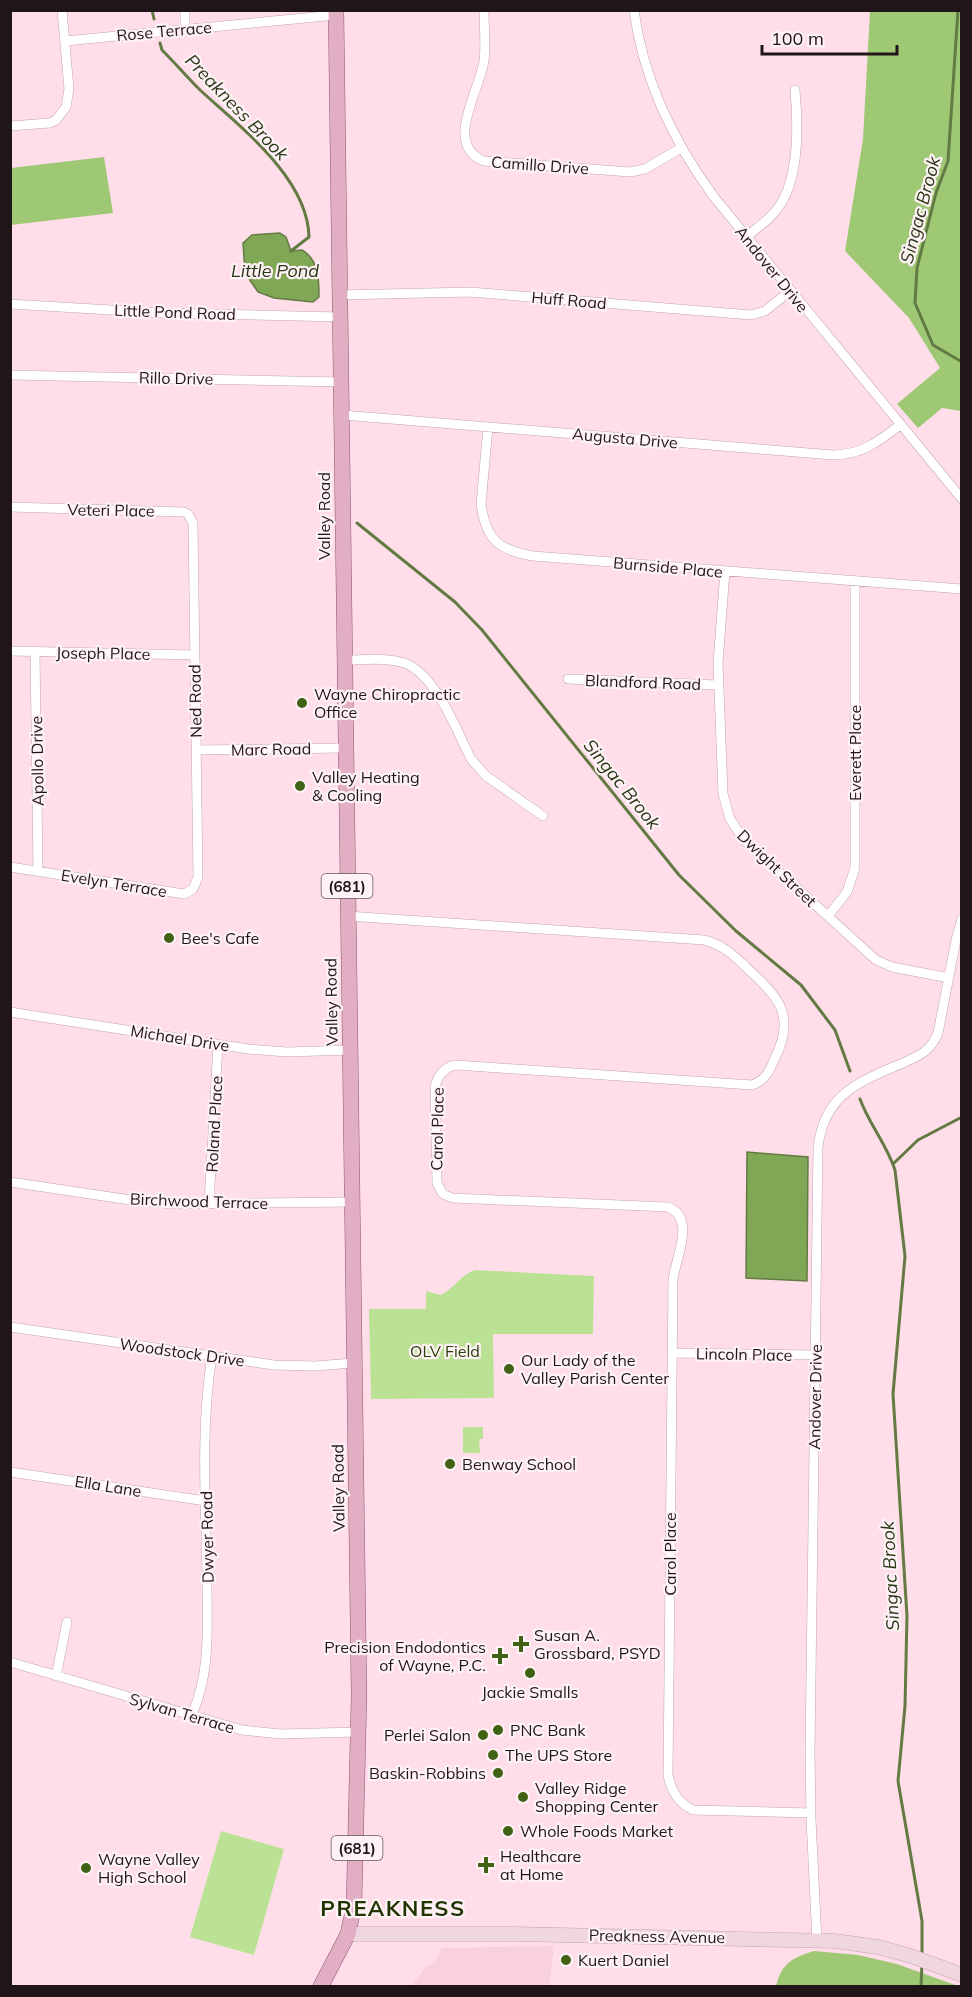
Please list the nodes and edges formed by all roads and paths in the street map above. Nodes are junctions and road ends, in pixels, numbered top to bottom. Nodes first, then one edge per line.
1 (62, 10) edge
2 (185, 10) edge
3 (484, 10) edge
4 (633, 10) edge
5 (336, 13) edge
6 (185, 29) junction
7 (64, 41) junction
8 (795, 90) dead end
9 (10, 126) edge
10 (681, 148) junction
11 (746, 237) junction
12 (790, 291) junction
13 (339, 295) junction
14 (10, 304) edge
15 (340, 317) junction
16 (10, 375) edge
17 (341, 382) junction
18 (342, 415) junction
19 (900, 425) junction
20 (488, 427) junction
21 (962, 499) edge
22 (10, 507) edge
23 (193, 535) joint
24 (725, 571) junction
25 (855, 581) junction
26 (962, 589) edge
27 (10, 651) edge
28 (35, 652) junction
29 (195, 655) junction
30 (344, 660) junction
31 (568, 679) dead end
32 (718, 685) junction
33 (346, 748) junction
34 (196, 750) junction
35 (543, 816) dead end
36 (10, 867) edge
37 (198, 867) joint
38 (38, 871) junction
39 (347, 916) junction
40 (828, 916) junction
41 (962, 918) edge
42 (949, 978) junction
43 (10, 1012) edge
44 (218, 1044) junction
45 (350, 1050) junction
46 (10, 1182) edge
47 (352, 1202) junction
48 (209, 1204) junction
49 (10, 1327) edge
50 (672, 1353) junction
51 (815, 1355) junction
52 (212, 1356) junction
53 (354, 1363) junction
54 (10, 1472) edge
55 (206, 1501) junction
56 (67, 1622) dead end
57 (10, 1662) edge
58 (56, 1676) junction
59 (192, 1715) junction
60 (358, 1732) junction
61 (810, 1813) junction
62 (348, 1934) junction
63 (817, 1941) junction
64 (962, 1975) edge
65 (321, 1986) edge

1 - 7 street
2 - 6 street
3 - 10 street, Camillo Drive
4 - 10 street, Andover Drive
5 - 6 street, Rose Terrace
5 - 13 main road, Valley Road / (681)
6 - 7 street, Rose Terrace
7 - 9 street
8 - 11 street
10 - 11 street, Andover Drive
11 - 12 street, Andover Drive
12 - 13 street, Huff Road
12 - 19 street, Andover Drive
13 - 15 main road, Valley Road / (681)
14 - 15 street, Little Pond Road
15 - 17 main road, Valley Road / (681)
16 - 17 street, Rillo Drive
17 - 18 main road, Valley Road / (681)
18 - 20 street, Augusta Drive
18 - 30 main road, Valley Road / (681)
19 - 20 street, Augusta Drive
19 - 21 street, Andover Drive
20 - 24 street, Burnside Place
22 - 23 street, Veteri Place
23 - 29 street, Ned Road
24 - 25 street, Burnside Place
24 - 32 street, Dwight Street
25 - 26 street, Burnside Place
25 - 40 street, Everett Place
27 - 28 street, Joseph Place
28 - 29 street, Joseph Place
28 - 38 street, Apollo Drive
29 - 34 street, Ned Road
30 - 33 main road, Valley Road / (681)
30 - 35 street
31 - 32 street, Blandford Road
32 - 40 street, Dwight Street
33 - 34 street, Marc Road
33 - 39 main road, Valley Road / (681)
34 - 37 street, Ned Road
36 - 38 street, Evelyn Terrace
37 - 38 street, Evelyn Terrace
39 - 45 main road, Valley Road / (681)
39 - 50 street, Carol Place
40 - 42 street, Dwight Street
41 - 42 street, Andover Drive
42 - 51 street, Andover Drive
43 - 44 street, Michael Drive
44 - 45 street, Michael Drive
44 - 48 street, Roland Place
45 - 47 main road, Valley Road / (681)
46 - 48 street, Birchwood Terrace
47 - 48 street, Birchwood Terrace
47 - 53 main road, Valley Road / (681)
49 - 52 street, Woodstock Drive
50 - 51 street, Lincoln Place
50 - 61 street, Carol Place
51 - 61 street, Andover Drive
52 - 53 street, Woodstock Drive
52 - 55 street, Dwyer Road
53 - 60 main road, Valley Road / (681)
54 - 55 street, Ella Lane
55 - 59 street, Dwyer Road
56 - 58 street
57 - 58 street, Sylvan Terrace
58 - 59 street, Sylvan Terrace
59 - 60 street, Sylvan Terrace
60 - 62 main road, Valley Road / (681)
61 - 63 street, Andover Drive
62 - 63 main road, Preakness Avenue
62 - 65 main road, Valley Road / (681)
63 - 64 main road, Preakness Avenue

